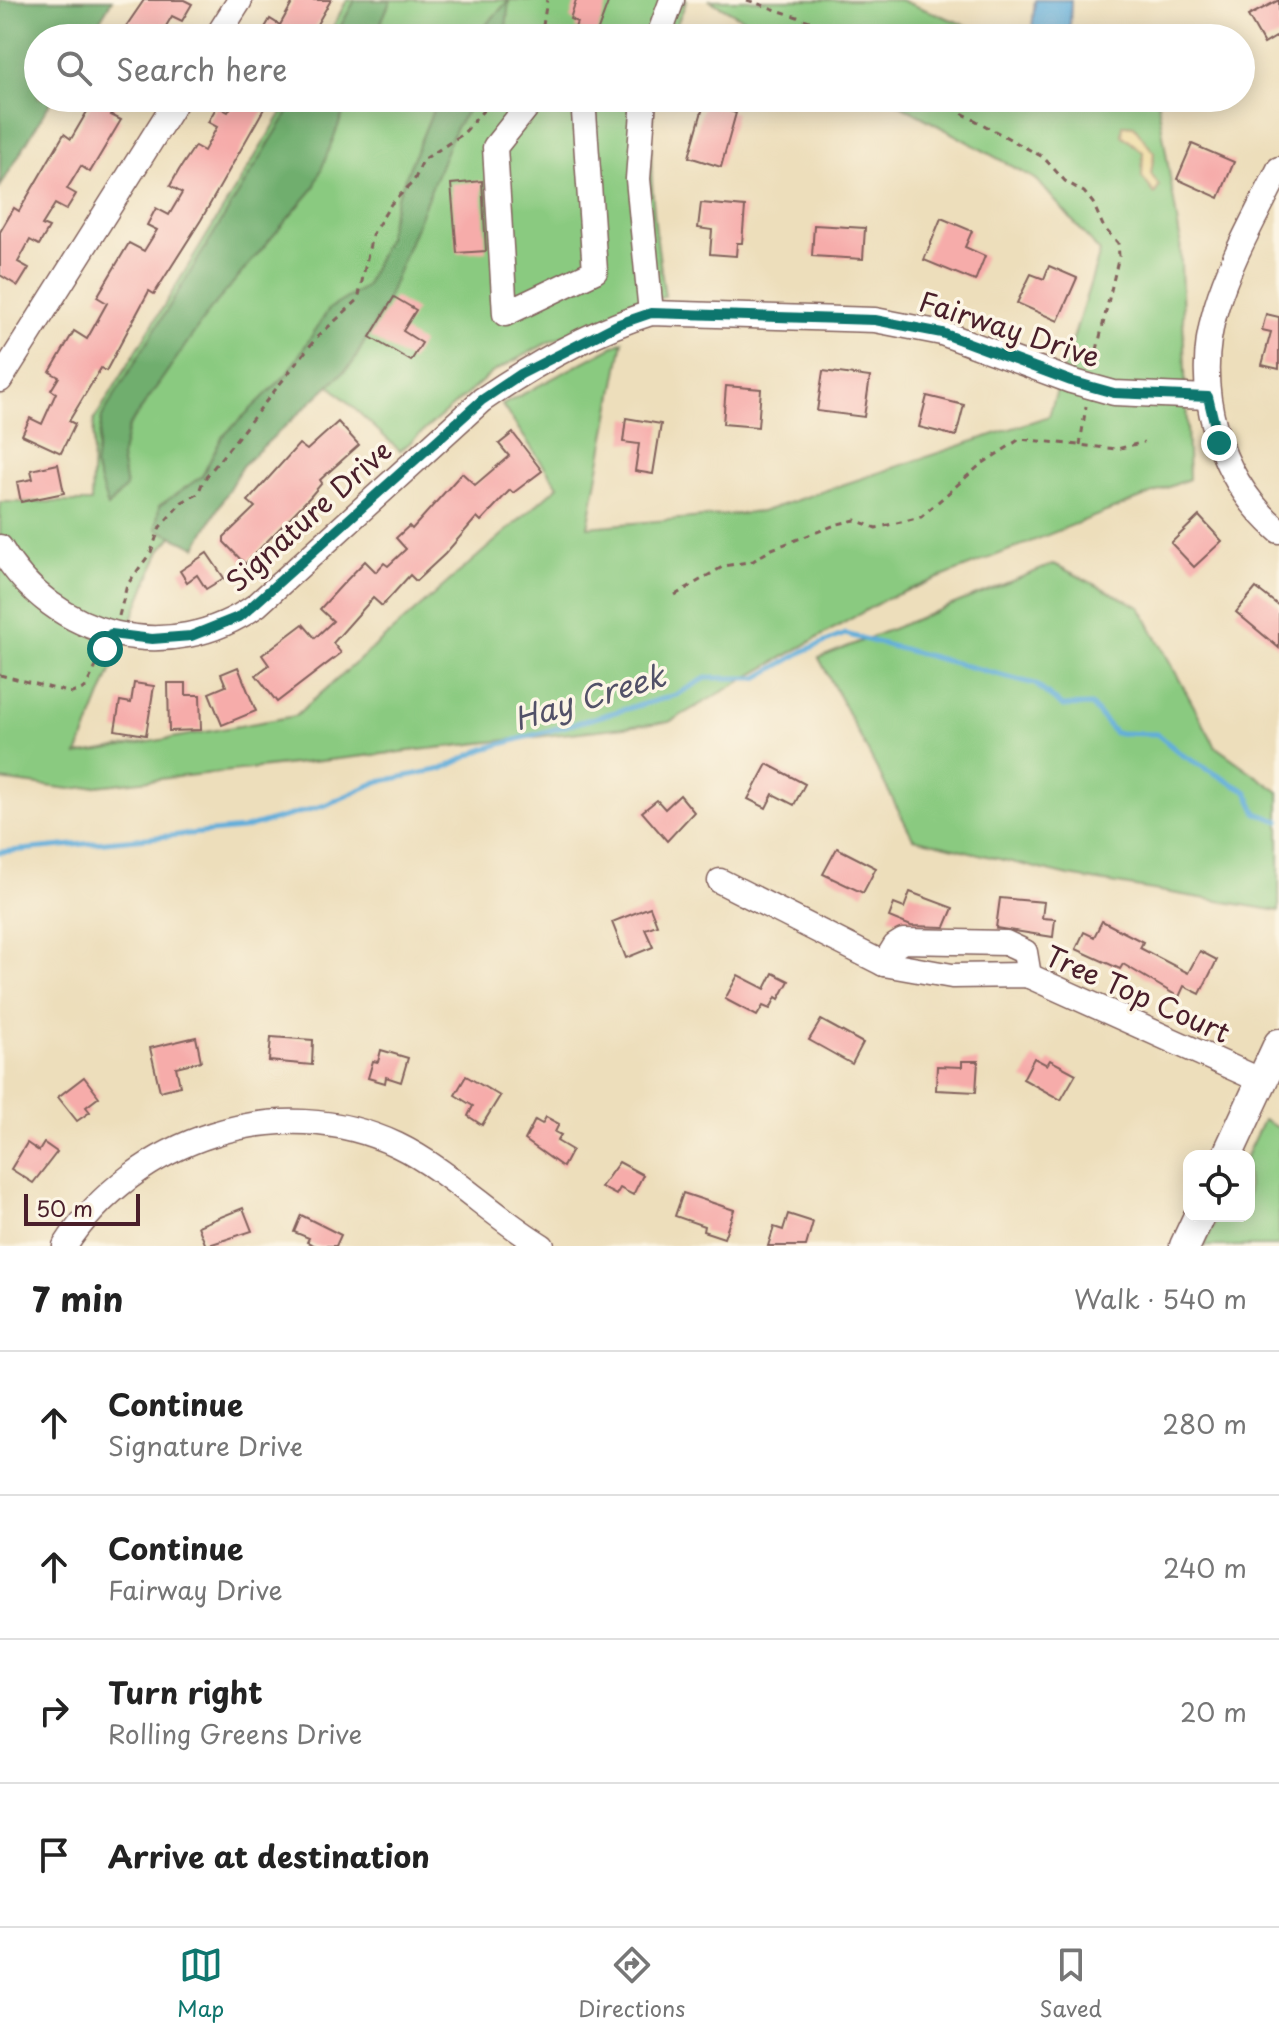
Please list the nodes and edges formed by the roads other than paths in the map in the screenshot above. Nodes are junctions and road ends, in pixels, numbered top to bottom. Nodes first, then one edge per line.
1 (240, 0) edge
2 (672, 0) edge
3 (225, 24) edge
4 (663, 24) edge
5 (169, 112) edge
6 (523, 112) edge
7 (584, 112) edge
8 (643, 112) edge
9 (1279, 169) edge
10 (651, 313) junction
11 (0, 380) edge
12 (1208, 397) junction
13 (1279, 531) edge
14 (0, 547) edge
15 (720, 881) dead end
16 (884, 964) junction
17 (1029, 976) junction
18 (1279, 1044) edge
19 (1262, 1081) junction
20 (1230, 1150) edge
21 (1196, 1222) edge
22 (65, 1246) edge
23 (542, 1246) edge
24 (1185, 1246) edge

1 - 3 street
2 - 4 street
5 - 11 street
6 - 7 street
8 - 10 street
9 - 12 street
10 - 12 street, Fairway Drive
10 - 14 street, Signature Drive
12 - 13 street
15 - 16 street, Tree Top Court
16 - 17 street, Tree Top Court
16 - 17 street
17 - 19 street, Tree Top Court
18 - 19 main road
19 - 20 main road
21 - 24 main road
22 - 23 street

